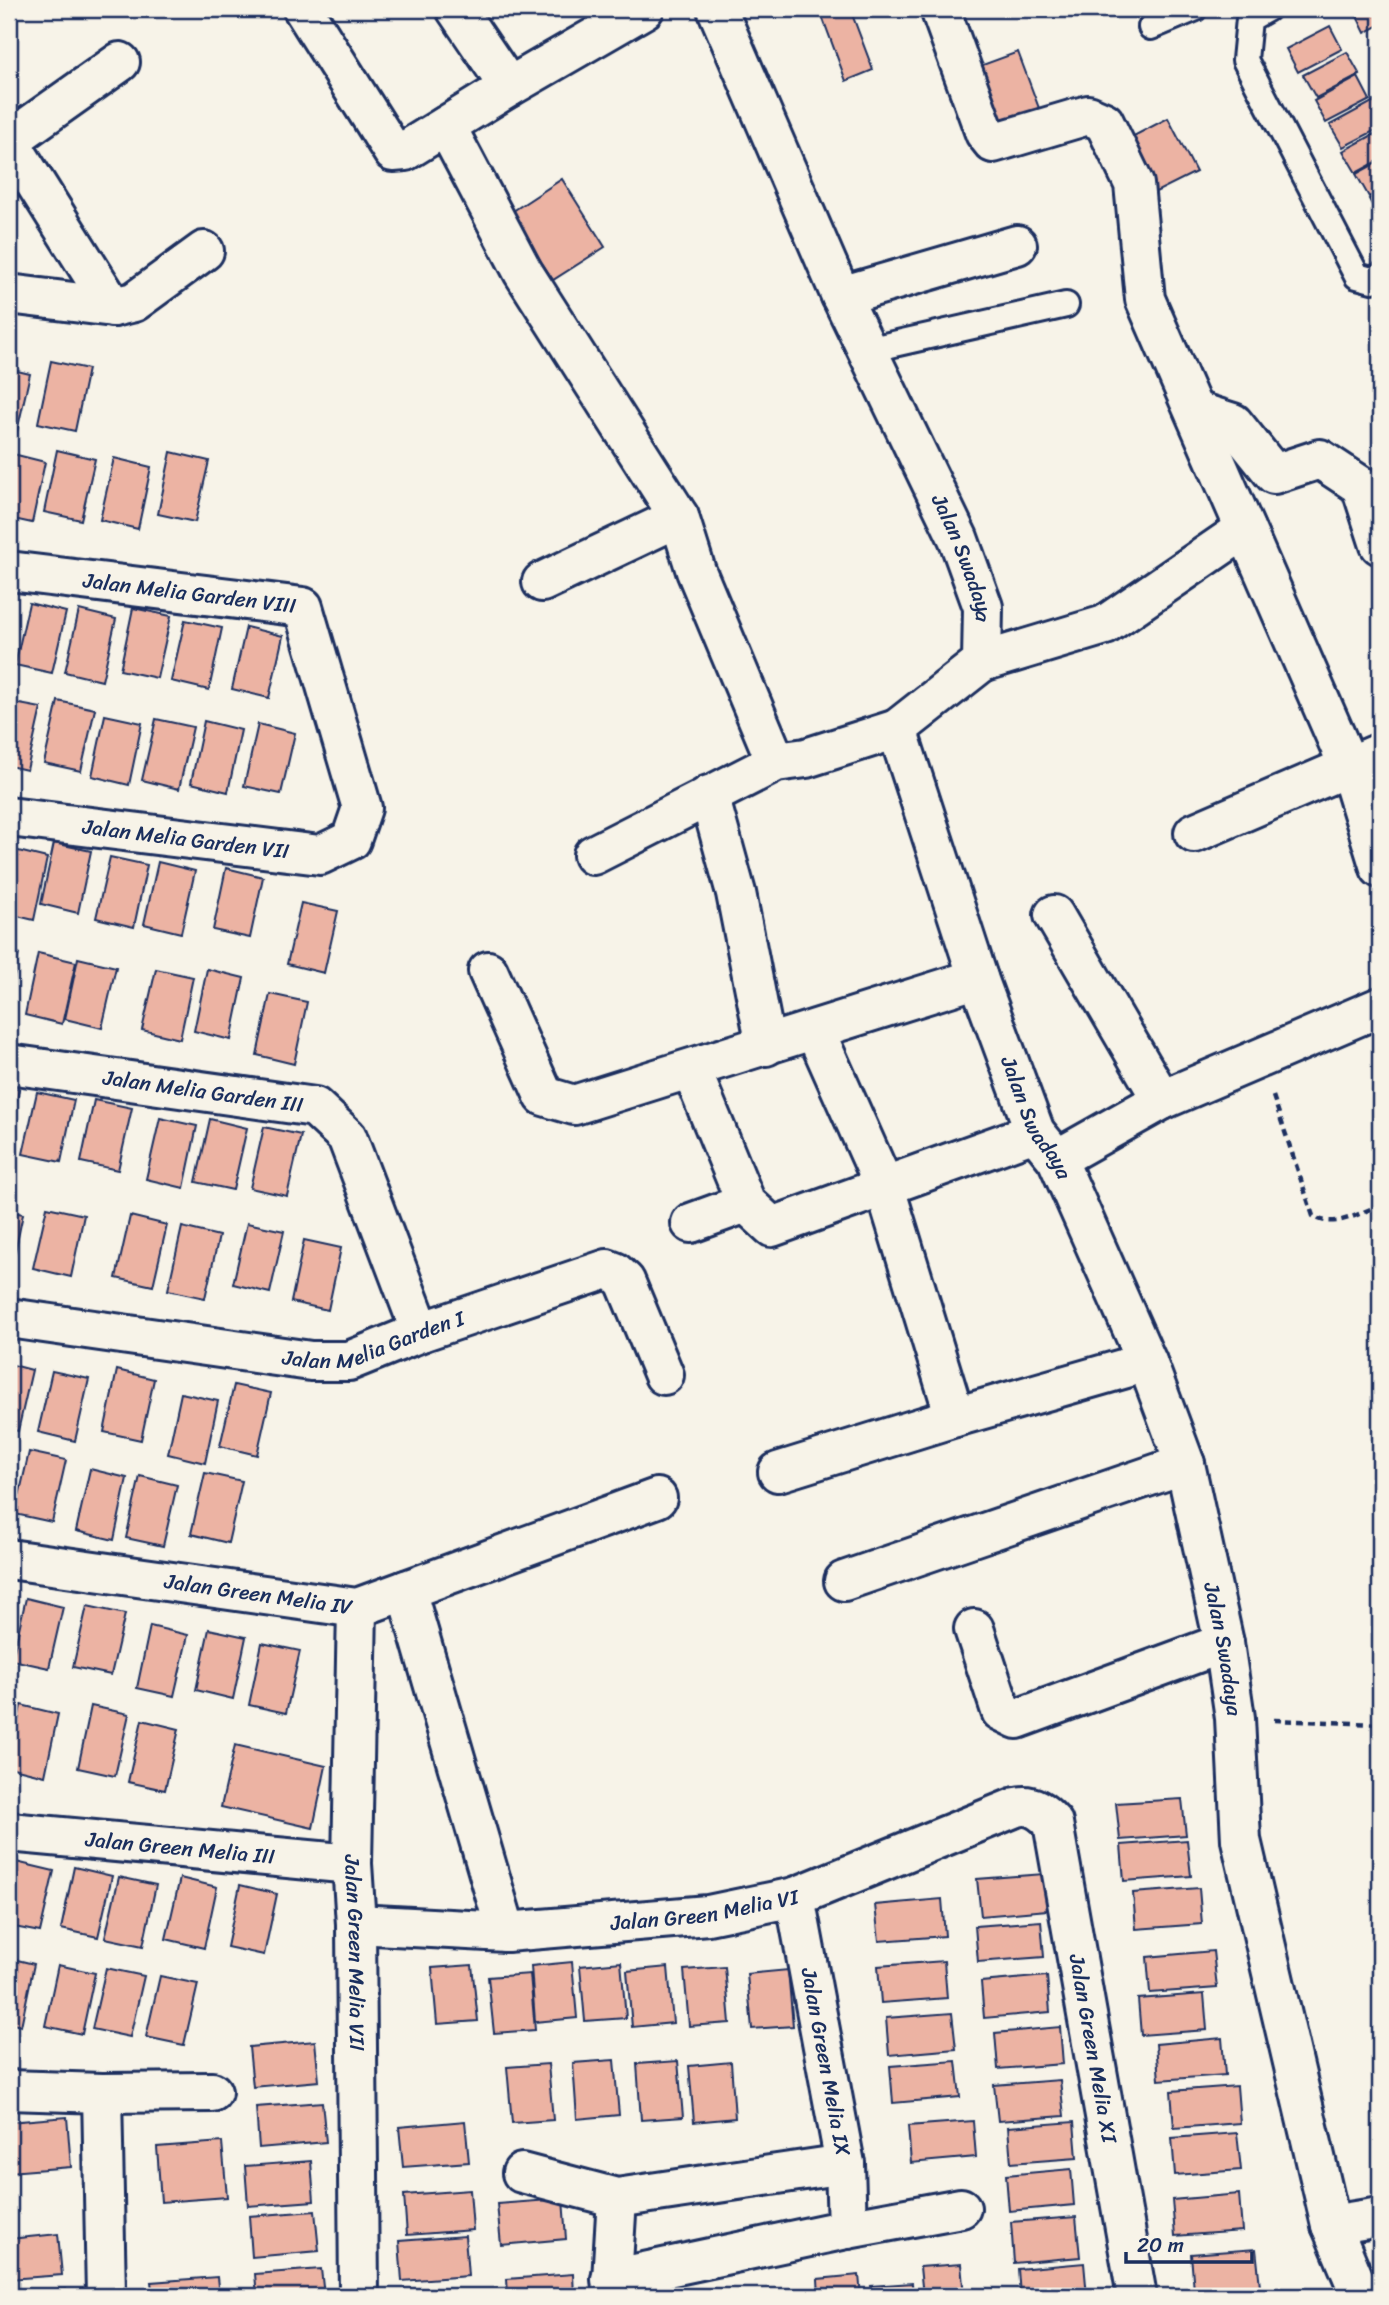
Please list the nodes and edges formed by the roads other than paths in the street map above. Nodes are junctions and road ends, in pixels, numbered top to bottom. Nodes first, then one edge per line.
1 (303, 9) edge
2 (456, 9) edge
3 (643, 9) edge
4 (717, 9) edge
5 (940, 9) edge
6 (1194, 9) edge
7 (1267, 9) edge
8 (1151, 27) dead end
9 (120, 62) dead end
10 (509, 87) junction
11 (446, 126) junction
12 (9, 141) edge
13 (1017, 245) dead end
14 (204, 251) dead end
15 (1380, 276) edge
16 (9, 294) edge
17 (841, 296) junction
18 (1066, 305) dead end
19 (113, 307) junction
20 (867, 350) junction
21 (1195, 411) junction
22 (679, 517) junction
23 (1245, 529) junction
24 (1380, 545) edge
25 (9, 571) edge
26 (541, 582) dead end
27 (982, 662) junction
28 (897, 729) junction
29 (1365, 760) edge
30 (776, 762) junction
31 (709, 794) junction
32 (9, 817) edge
33 (354, 832) joint
34 (1194, 833) dead end
35 (593, 855) dead end
36 (1380, 868) edge
37 (1054, 915) dead end
38 (488, 971) dead end
39 (978, 978) junction
40 (1380, 1007) edge
41 (816, 1031) junction
42 (766, 1046) junction
43 (9, 1064) edge
44 (691, 1069) junction
45 (1162, 1100) junction
46 (1046, 1145) junction
47 (885, 1188) junction
48 (746, 1203) junction
49 (691, 1223) dead end
50 (9, 1318) edge
51 (421, 1332) junction
52 (1147, 1362) junction
53 (664, 1375) dead end
54 (955, 1417) junction
55 (1185, 1464) junction
56 (778, 1472) dead end
57 (657, 1498) dead end
58 (9, 1559) edge
59 (844, 1581) dead end
60 (405, 1590) junction
61 (358, 1608) junction
62 (974, 1629) dead end
63 (1224, 1643) junction
64 (1036, 1809) joint
65 (9, 1832) edge
66 (352, 1864) junction
67 (796, 1897) junction
68 (356, 1924) junction
69 (506, 1932) junction
70 (9, 2090) edge
71 (212, 2092) dead end
72 (102, 2093) junction
73 (845, 2164) junction
74 (523, 2173) dead end
75 (617, 2199) junction
76 (961, 2208) dead end
77 (1380, 2217) edge
78 (1331, 2225) junction
79 (847, 2229) junction
80 (611, 2288) edge
81 (106, 2296) edge
82 (359, 2296) edge
83 (1137, 2296) edge
84 (1361, 2296) edge

1 - 11 street
2 - 10 street
3 - 10 street
4 - 17 street, Jalan Swadaya
5 - 21 street
6 - 8 lane
7 - 15 lane
9 - 12 street
10 - 11 street
11 - 22 street
12 - 19 street
13 - 17 street
14 - 19 street
16 - 19 street
17 - 20 street, Jalan Swadaya
18 - 20 lane
20 - 27 street, Jalan Swadaya
21 - 23 street
21 - 24 street
22 - 26 street
22 - 30 street
23 - 27 street
23 - 29 street
25 - 33 street, Jalan Melia Garden VIII
27 - 28 street
28 - 30 street
28 - 39 street, Jalan Swadaya
29 - 34 street
29 - 36 street
30 - 31 street
31 - 35 street
31 - 42 street
32 - 33 street, Jalan Melia Garden VII
37 - 45 street
38 - 44 street
39 - 41 street
39 - 46 street, Jalan Swadaya
40 - 45 street
41 - 42 street
41 - 47 street
42 - 44 street
43 - 51 street, Jalan Melia Garden III
44 - 48 street
45 - 46 street
46 - 47 street
46 - 52 street, Jalan Swadaya
47 - 48 street
47 - 54 street
48 - 49 street
50 - 51 street, Jalan Melia Garden I
51 - 53 street, Jalan Melia Garden I
52 - 54 street
52 - 55 street, Jalan Swadaya
54 - 56 street
55 - 59 street
55 - 63 street, Jalan Swadaya
57 - 60 street, Jalan Green Melia IV
58 - 61 street, Jalan Green Melia IV
60 - 61 street, Jalan Green Melia IV
60 - 69 street
61 - 66 street, Jalan Green Melia VII
62 - 63 street
63 - 78 street, Jalan Swadaya
64 - 67 street, Jalan Green Melia VI
64 - 83 street, Jalan Green Melia XI
65 - 66 street, Jalan Green Melia III
66 - 68 street, Jalan Green Melia VII
67 - 69 street, Jalan Green Melia VI
67 - 73 street, Jalan Green Melia IX
68 - 69 street, Jalan Green Melia VI
68 - 82 street, Jalan Green Melia VII
70 - 72 street
71 - 72 street
72 - 81 street
73 - 75 street
73 - 79 street, Jalan Green Melia IX
74 - 75 street
75 - 80 street
76 - 79 street
77 - 78 street
78 - 84 street, Jalan Swadaya
79 - 80 street

